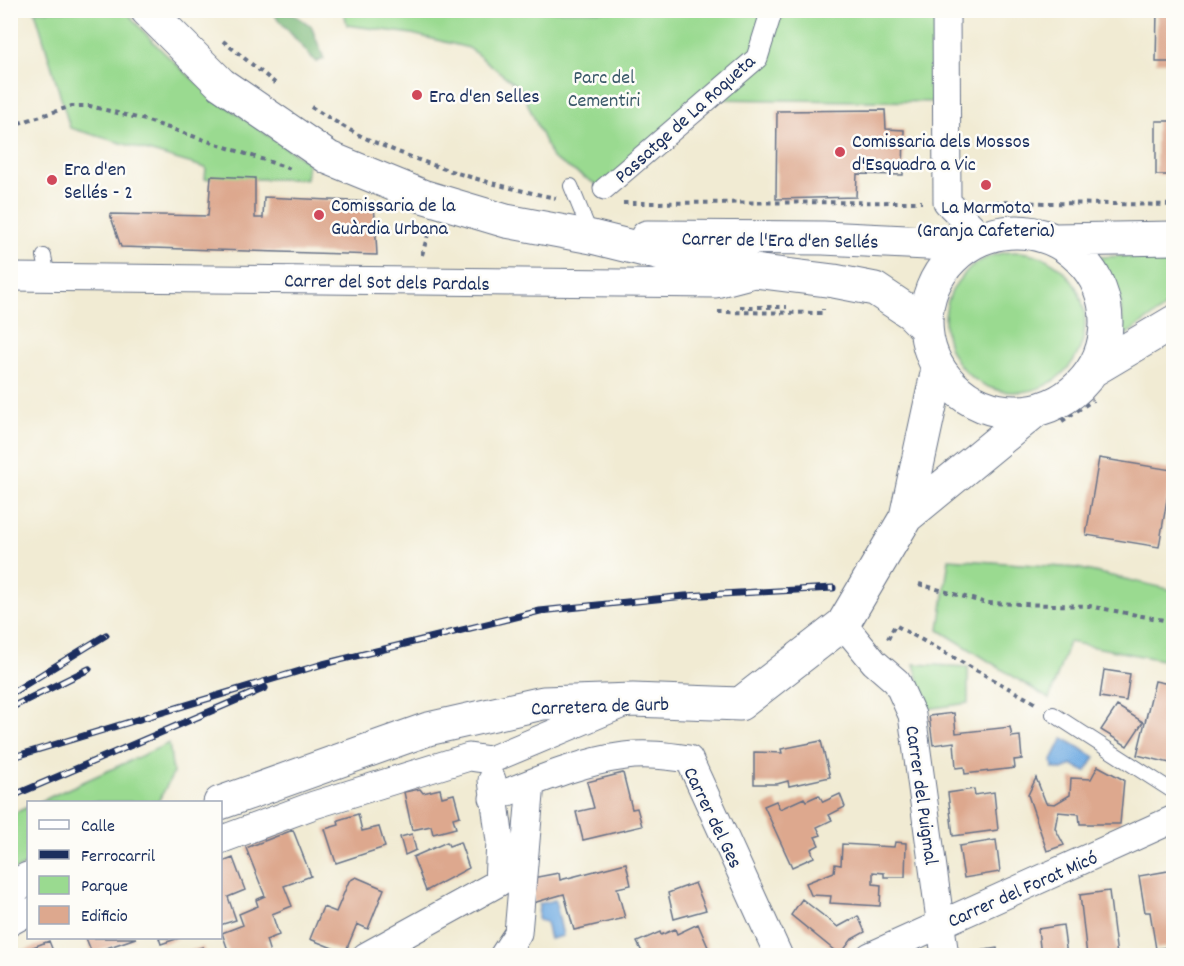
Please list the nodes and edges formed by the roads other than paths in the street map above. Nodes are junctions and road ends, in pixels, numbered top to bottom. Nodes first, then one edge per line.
1 (147, 10) edge
2 (772, 10) edge
3 (946, 10) edge
4 (571, 186) dead end
5 (603, 189) dead end
6 (592, 237) junction
7 (1173, 238) edge
8 (1054, 240) junction
9 (976, 241) junction
10 (762, 272) junction
11 (10, 277) edge
12 (1173, 322) edge
13 (926, 328) junction
14 (939, 369) junction
15 (1094, 384) junction
16 (1046, 418) junction
17 (906, 517) junction
18 (843, 624) junction
19 (633, 700) junction
20 (1053, 714) road end
21 (490, 760) junction
22 (531, 783) junction
23 (1173, 792) edge
24 (493, 798) junction
25 (222, 802) edge
26 (1173, 819) edge
27 (222, 839) edge
28 (27, 880) edge
29 (10, 889) edge
30 (27, 913) edge
31 (10, 922) edge
32 (941, 925) junction
33 (366, 956) edge
34 (503, 956) edge
35 (779, 956) edge
36 (870, 956) edge
37 (945, 956) edge

1 - 6 street, Carrer de l'Era d'en Sellés
2 - 5 street, Passatge de La Roqueta
3 - 9 street
4 - 6 lane
6 - 9 street, Carrer de l'Era d'en Sellés
6 - 10 street, Carrer de l'Era d'en Sellés
7 - 8 street
8 - 9 street
8 - 15 street
9 - 13 street
10 - 11 street, Carrer del Sot dels Pardals
10 - 13 street, Carrer de l'Era d'en Sellés
12 - 15 street
13 - 14 street
14 - 16 street
14 - 17 street, Carretera de Gurb
15 - 16 street
16 - 17 street, Carretera de Gurb
17 - 18 street, Carretera de Gurb
18 - 19 street, Carretera de Gurb
18 - 32 street, Carrer del Puigmal
19 - 21 street
19 - 25 street, Carretera de Gurb
20 - 23 lane
21 - 24 street
21 - 27 street
22 - 24 street, Carrer del Ges
22 - 34 street
22 - 35 street, Carrer del Ges
24 - 33 street
26 - 32 street, Carrer del Forat Micó
28 - 29 street
30 - 31 street
32 - 36 street, Carrer del Forat Micó
32 - 37 street, Carrer del Puigmal

